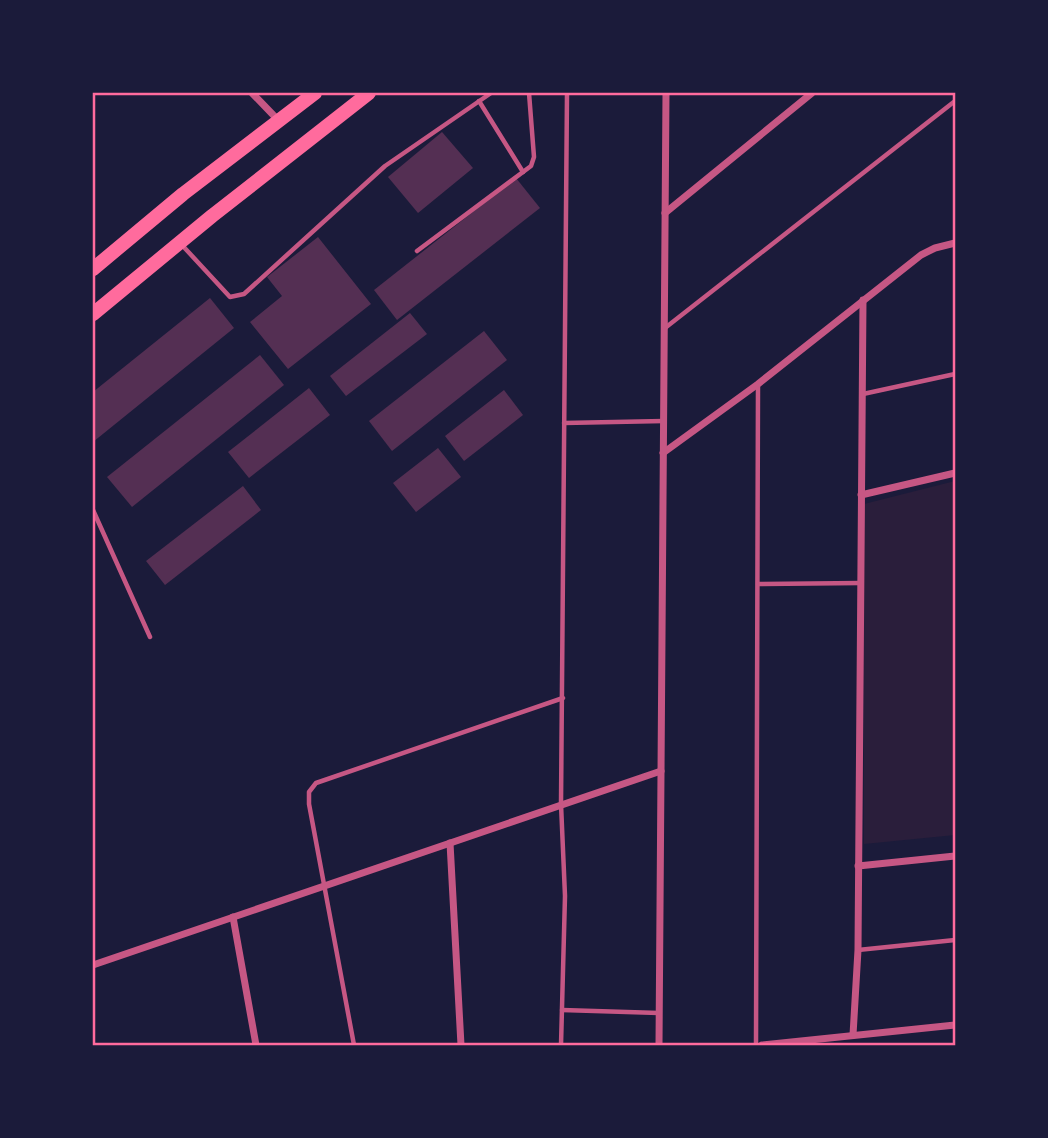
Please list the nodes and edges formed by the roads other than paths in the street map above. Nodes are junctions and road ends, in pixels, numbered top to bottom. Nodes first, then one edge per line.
1 (252, 93) edge
2 (315, 93) edge
3 (369, 93) edge
4 (491, 93) edge
5 (528, 93) edge
6 (567, 93) edge
7 (666, 93) edge
8 (812, 93) edge
9 (479, 101) junction
10 (955, 101) edge
11 (279, 121) junction
12 (523, 172) junction
13 (665, 213) junction
14 (179, 243) junction
15 (955, 243) edge
16 (417, 251) dead end
17 (93, 269) edge
18 (863, 300) junction
19 (93, 314) edge
20 (664, 328) junction
21 (955, 374) edge
22 (758, 384) junction
23 (862, 394) junction
24 (664, 421) junction
25 (564, 423) junction
26 (663, 453) junction
27 (955, 473) edge
28 (861, 495) junction
29 (93, 510) edge
30 (860, 583) junction
31 (758, 584) junction
32 (150, 637) dead end
33 (563, 698) junction
34 (661, 771) junction
35 (561, 804) junction
36 (450, 843) junction
37 (955, 856) edge
38 (858, 866) junction
39 (325, 885) junction
40 (233, 917) junction
41 (955, 940) edge
42 (858, 950) junction
43 (93, 965) edge
44 (562, 1010) junction
45 (659, 1013) junction
46 (955, 1025) edge
47 (853, 1035) junction
48 (256, 1045) edge
49 (354, 1045) edge
50 (461, 1045) edge
51 (561, 1045) edge
52 (659, 1045) edge
53 (756, 1045) edge
54 (762, 1045) edge

1 - 11 street
2 - 11 main road
3 - 14 main road
4 - 9 lane
5 - 12 lane
6 - 25 lane
7 - 13 street
8 - 13 street
9 - 12 lane
9 - 14 lane
10 - 20 lane
11 - 17 main road
12 - 16 lane
13 - 20 street
14 - 19 main road
15 - 18 street
18 - 22 street
18 - 23 street
20 - 24 street
21 - 23 lane
22 - 26 street
22 - 31 lane
23 - 28 street
24 - 25 lane
24 - 26 street
25 - 33 lane
26 - 34 street
27 - 28 street
28 - 30 street
29 - 32 lane
30 - 31 lane
30 - 38 street
31 - 53 lane
33 - 35 lane
33 - 39 lane
34 - 35 street
34 - 45 street
35 - 36 street
35 - 44 lane
36 - 39 street
36 - 50 street
37 - 38 street
38 - 42 street
39 - 40 street
39 - 49 lane
40 - 43 street
40 - 48 street
41 - 42 lane
42 - 47 street
44 - 45 lane
44 - 51 lane
45 - 52 street
46 - 47 street
47 - 54 street

